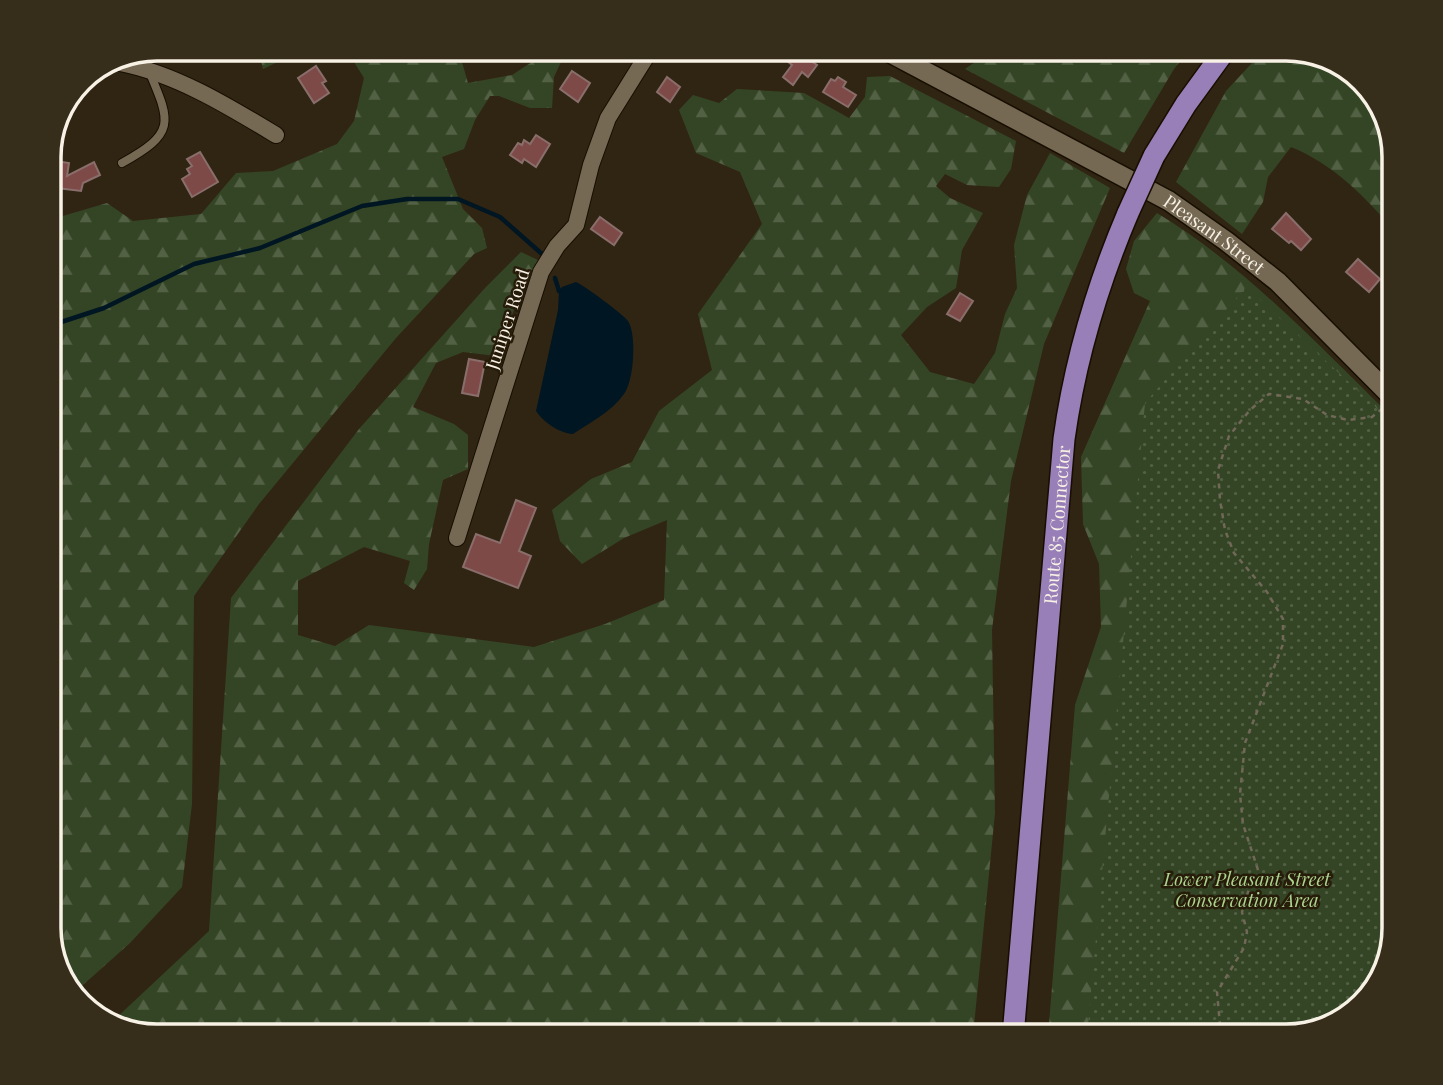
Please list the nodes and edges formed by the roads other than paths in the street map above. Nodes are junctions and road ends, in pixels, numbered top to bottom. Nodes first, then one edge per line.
1 (644, 61) edge
2 (906, 61) edge
3 (1217, 61) edge
4 (129, 66) edge
5 (149, 71) junction
6 (276, 135) dead end
7 (122, 163) dead end
8 (1382, 388) edge
9 (457, 538) dead end
10 (1014, 1024) edge

1 - 9 street, Juniper Road
2 - 8 street, Pleasant Street
3 - 10 main road, Route 85 Connector, bridge
4 - 5 street
5 - 6 street
5 - 7 lane

